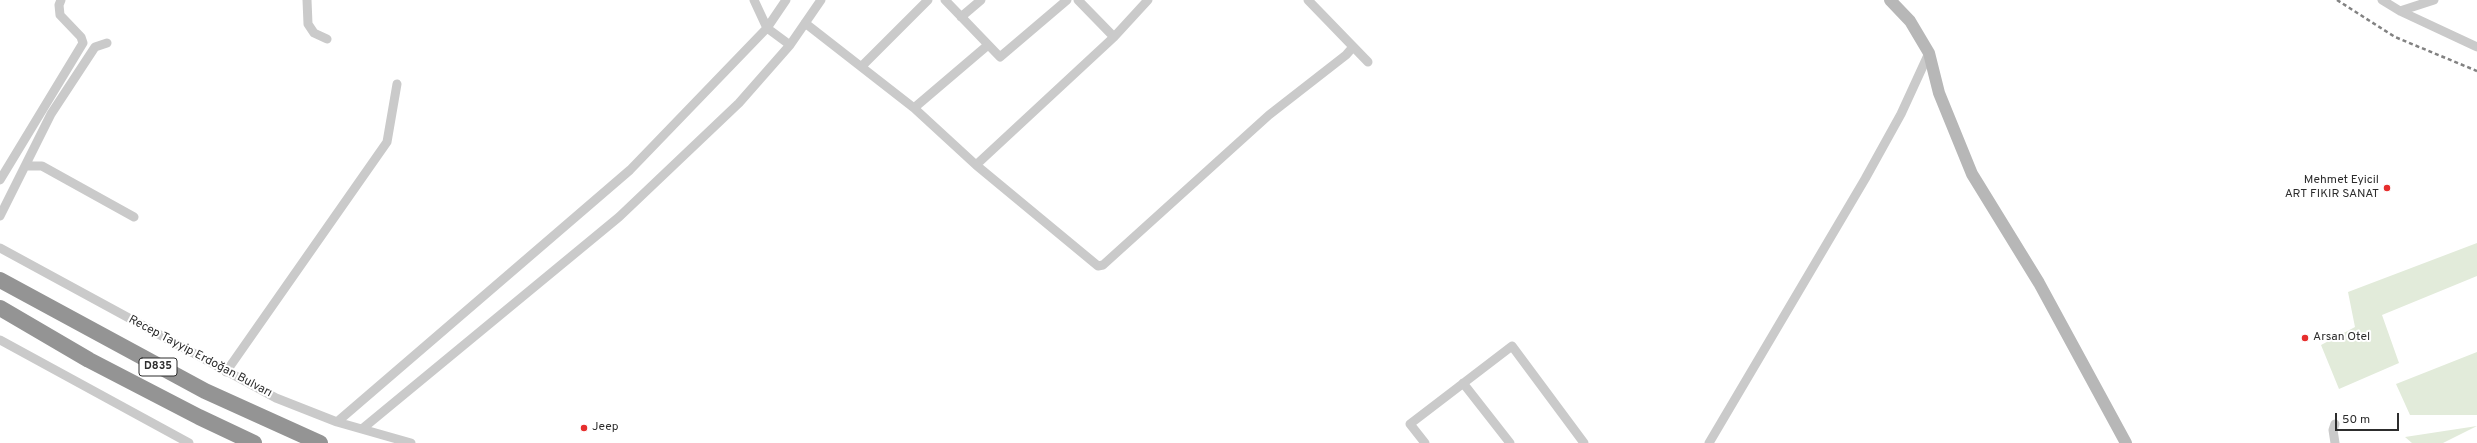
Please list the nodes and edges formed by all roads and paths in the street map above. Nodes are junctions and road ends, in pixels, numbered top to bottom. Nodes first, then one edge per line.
1 (61, 0) edge
2 (307, 0) edge
3 (754, 0) edge
4 (786, 0) edge
5 (821, 0) edge
6 (928, 0) edge
7 (945, 0) edge
8 (981, 0) edge
9 (1067, 0) edge
10 (1078, 0) edge
11 (1148, 0) edge
12 (1308, 0) edge
13 (1890, 0) edge
14 (2382, 0) edge
15 (2434, 0) edge
16 (2400, 11) junction
17 (961, 17) junction
18 (805, 23) junction
19 (767, 28) junction
20 (1114, 37) junction
21 (326, 38) dead end
22 (107, 43) dead end
23 (988, 44) junction
24 (790, 45) junction
25 (1353, 47) junction
26 (2477, 47) edge
27 (1929, 53) junction
28 (1368, 62) dead end
29 (862, 66) junction
30 (397, 84) dead end
31 (914, 108) junction
32 (976, 165) junction
33 (25, 166) junction
34 (0, 180) edge
35 (0, 216) edge
36 (134, 217) dead end
37 (0, 248) edge
38 (0, 280) edge
39 (0, 308) edge
40 (0, 340) edge
41 (226, 372) junction
42 (1463, 383) junction
43 (337, 422) junction
44 (2335, 424) dead end
45 (362, 429) junction
46 (189, 443) edge
47 (254, 443) edge
48 (320, 443) edge
49 (410, 443) edge
50 (1425, 443) edge
51 (1510, 443) edge
52 (1584, 443) edge
53 (1710, 443) edge
54 (2126, 443) edge
55 (2335, 443) edge

1 - 34 street
2 - 21 street
3 - 19 street
4 - 19 street
5 - 18 street
6 - 29 street
7 - 17 street
8 - 17 street
9 - 23 street
10 - 20 street
11 - 20 street
12 - 25 street
13 - 27 main road
14 - 16 street
15 - 16 street
16 - 26 street
17 - 23 street
18 - 24 street
18 - 29 street
19 - 24 street
19 - 43 street
20 - 32 street
22 - 33 street
23 - 31 street
24 - 45 street
25 - 28 street
25 - 32 street
27 - 53 street
27 - 54 main road
29 - 31 street
30 - 41 street
31 - 32 street
33 - 35 street
33 - 36 street
37 - 41 street, Recep Tayyip Erdoğan Bulvarı
38 - 48 highway, Recep Tayyip Erdoğan Bulvarı / D835
39 - 47 highway, D835
40 - 46 street
41 - 43 street, Recep Tayyip Erdoğan Bulvarı
42 - 50 street
42 - 51 street
42 - 52 street
43 - 45 street, Recep Tayyip Erdoğan Bulvarı
44 - 55 street
45 - 49 street, Recep Tayyip Erdoğan Bulvarı

